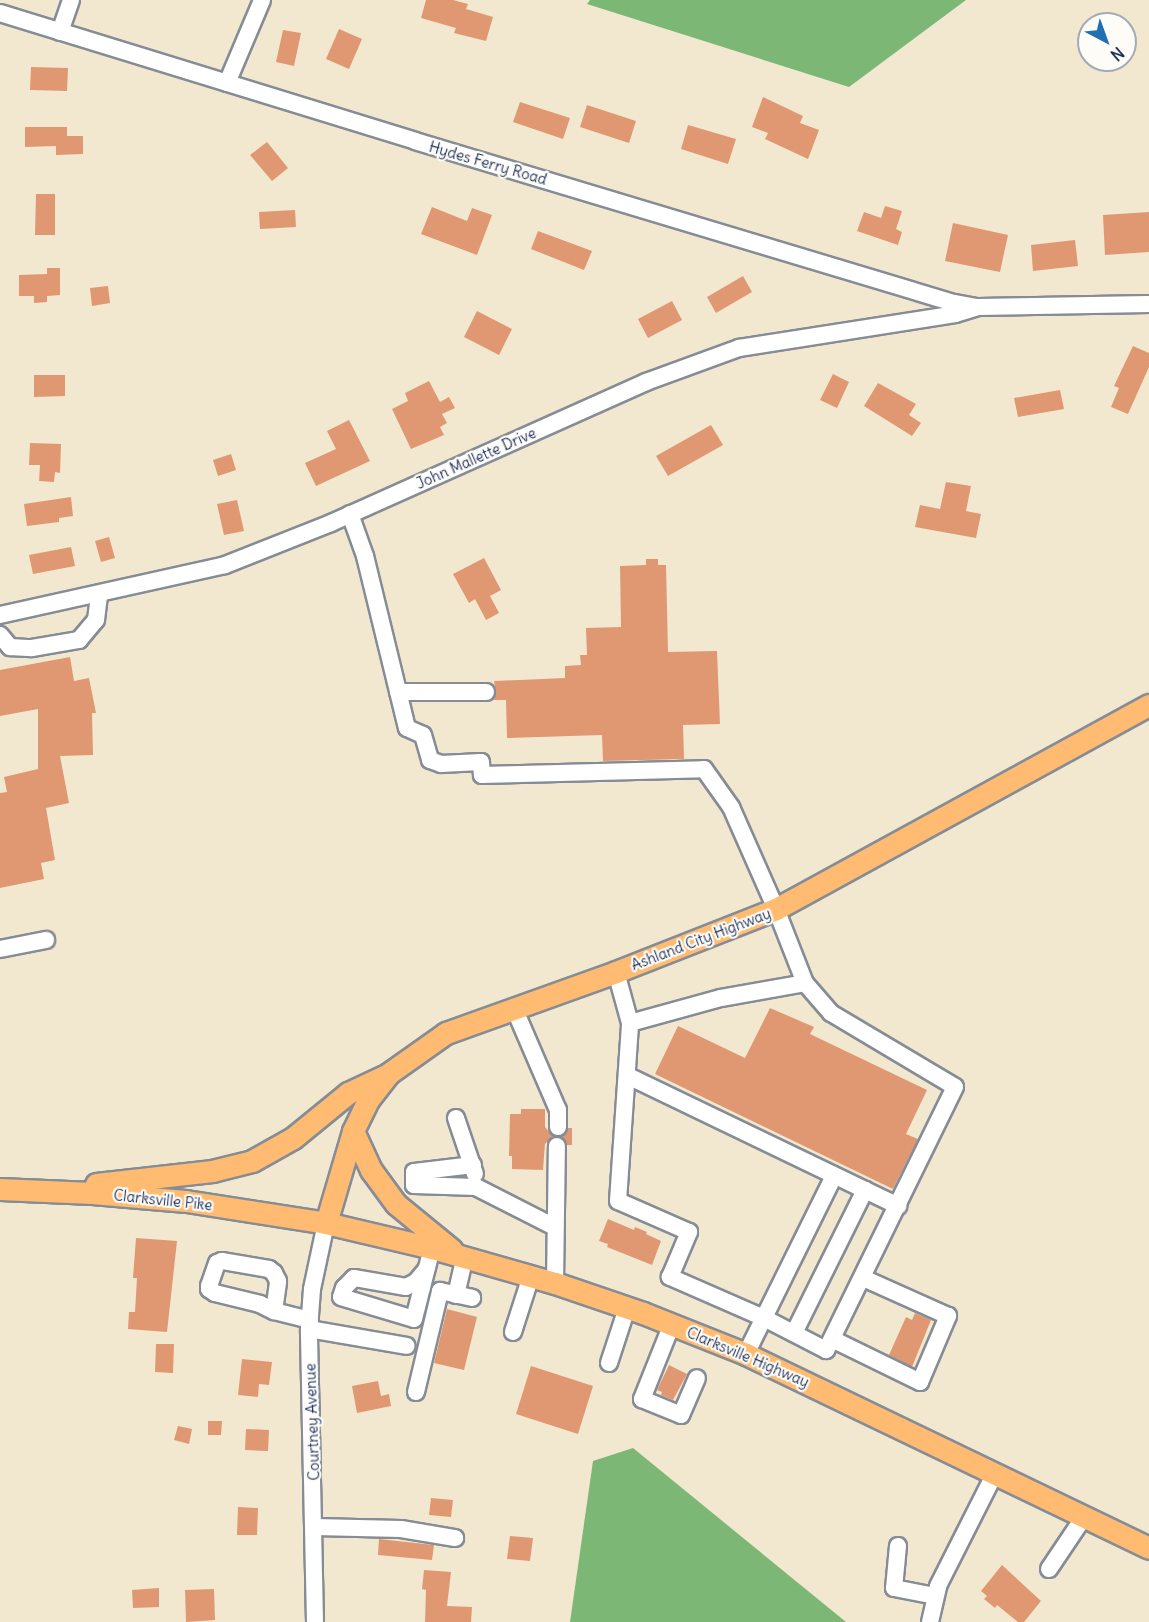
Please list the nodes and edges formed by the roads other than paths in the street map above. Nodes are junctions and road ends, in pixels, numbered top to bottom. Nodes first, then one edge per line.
1 (70, 0) edge
2 (262, 0) edge
3 (0, 13) edge
4 (60, 32) junction
5 (226, 84) junction
6 (1149, 304) edge
7 (954, 309) junction
8 (350, 514) junction
9 (99, 594) junction
10 (0, 615) edge
11 (0, 635) edge
12 (398, 692) junction
13 (486, 692) dead end
14 (1149, 705) edge
15 (776, 909) junction
16 (46, 940) dead end
17 (0, 949) edge
18 (616, 972) junction
19 (805, 983) junction
20 (514, 1008) junction
21 (630, 1023) junction
22 (388, 1074) junction
23 (628, 1076) junction
24 (456, 1118) dead end
25 (558, 1127) dead end
26 (353, 1131) junction
27 (557, 1146) dead end
28 (473, 1165) junction
29 (834, 1176) junction
30 (476, 1186) junction
31 (0, 1189) edge
32 (865, 1190) junction
33 (48, 1191) junction
34 (898, 1206) junction
35 (326, 1223) junction
36 (555, 1227) junction
37 (432, 1248) junction
38 (461, 1256) junction
39 (426, 1271) junction
40 (531, 1276) junction
41 (863, 1278) junction
42 (555, 1283) junction
43 (627, 1308) junction
44 (274, 1311) dead end
45 (764, 1318) junction
46 (310, 1324) junction
47 (672, 1324) junction
48 (513, 1332) dead end
49 (794, 1333) junction
50 (829, 1344) junction
51 (407, 1346) dead end
52 (746, 1354) junction
53 (609, 1363) dead end
54 (697, 1378) dead end
55 (416, 1392) dead end
56 (995, 1473) junction
57 (1084, 1517) junction
58 (315, 1527) junction
59 (455, 1538) dead end
60 (898, 1546) dead end
61 (1149, 1548) edge
62 (1049, 1569) dead end
63 (935, 1596) junction
64 (315, 1622) edge
65 (930, 1622) edge

1 - 4 street
2 - 5 street
3 - 4 street, Hydes Ferry Road
4 - 5 street, Hydes Ferry Road
5 - 7 street, Hydes Ferry Road
6 - 7 street, John Mallette Drive
7 - 8 street, John Mallette Drive
8 - 9 street, John Mallette Drive
8 - 12 street
9 - 10 street, John Mallette Drive
9 - 11 street
12 - 13 street
12 - 15 street
14 - 15 main road, Ashland City Highway
15 - 18 main road, Ashland City Highway
15 - 19 street
16 - 17 street
18 - 20 main road, Ashland City Highway
18 - 21 street
19 - 21 street
19 - 34 street
20 - 22 main road, Ashland City Highway
20 - 25 street
21 - 23 street
22 - 26 main road, Ashland City Highway
22 - 33 main road
23 - 29 street
23 - 45 street
24 - 28 street
26 - 35 main road, Ashland City Highway
26 - 38 main road
27 - 36 street
28 - 30 street
28 - 30 street
29 - 32 street
29 - 45 street
30 - 36 street
31 - 33 main road, Clarksville Pike
32 - 34 street
32 - 49 street
33 - 35 main road, Clarksville Pike
34 - 41 street
35 - 37 main road, Clarksville Highway
35 - 46 street, Courtney Avenue
36 - 42 street
37 - 38 main road, Clarksville Highway
37 - 39 street
38 - 40 main road, Clarksville Highway
38 - 55 street
39 - 39 street
40 - 42 main road, Clarksville Highway
40 - 48 street
41 - 50 street
41 - 50 street
42 - 43 main road, Clarksville Highway
43 - 47 main road, Clarksville Highway
43 - 53 street
44 - 46 street
45 - 49 street
45 - 52 street
46 - 51 street
46 - 58 street, Courtney Avenue
47 - 52 main road, Clarksville Highway
47 - 54 street
49 - 50 street
52 - 56 main road, Clarksville Highway
56 - 57 main road, Clarksville Highway
56 - 63 street
57 - 61 main road, Clarksville Highway
57 - 62 street
58 - 59 street
58 - 64 street, Courtney Avenue
60 - 63 street
63 - 65 street

